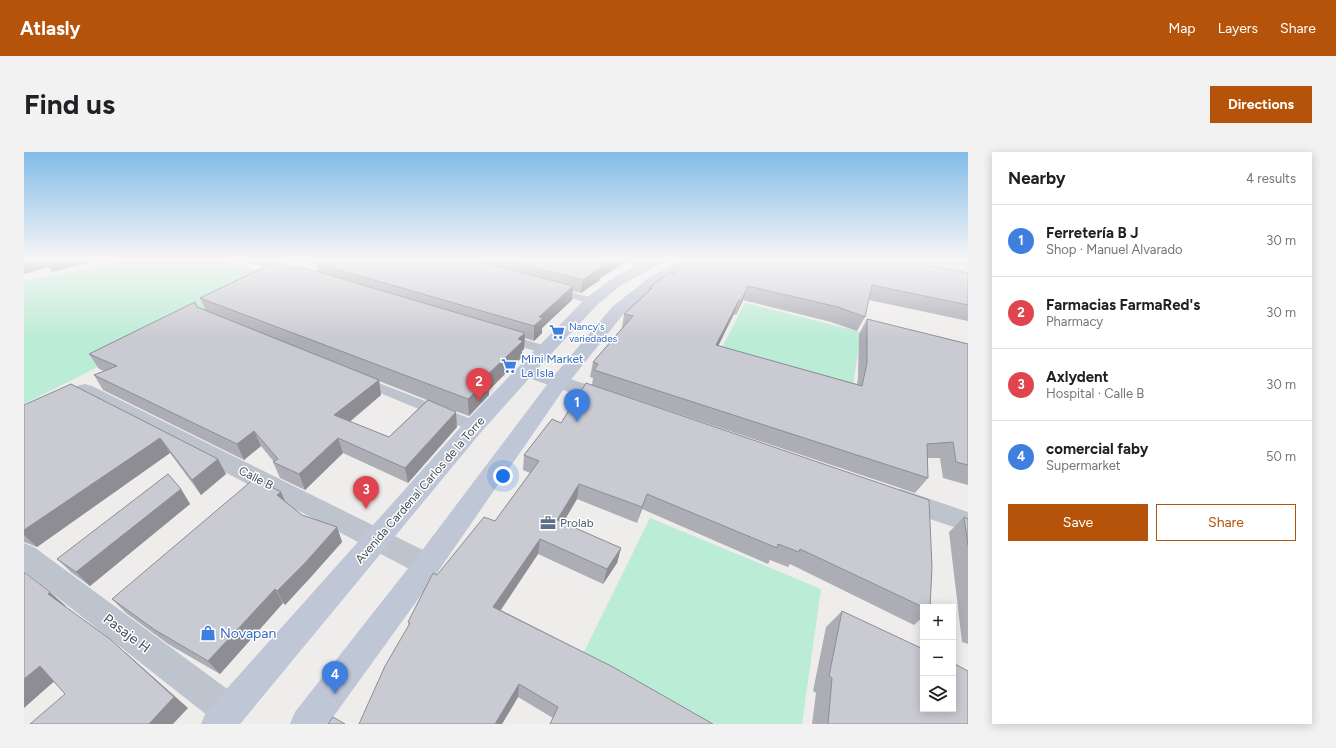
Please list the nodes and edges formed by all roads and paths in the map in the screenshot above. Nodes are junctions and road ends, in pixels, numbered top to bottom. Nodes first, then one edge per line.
1 (542, 287) edge
2 (611, 287) edge
3 (647, 287) edge
4 (592, 301) junction
5 (493, 334) edge
6 (545, 350) junction
7 (527, 371) junction
8 (349, 375) edge
9 (559, 382) junction
10 (626, 405) edge
11 (24, 418) edge
12 (474, 426) junction
13 (879, 492) edge
14 (968, 522) edge
15 (376, 540) junction
16 (24, 555) edge
17 (426, 565) junction
18 (224, 718) edge
19 (307, 724) edge

1 - 4 lane
2 - 4 street, Avenida Cardenal Carlos de la Torre
3 - 9 street
4 - 6 street, Avenida Cardenal Carlos de la Torre
5 - 6 lane
6 - 7 street, Avenida Cardenal Carlos de la Torre
7 - 9 street
7 - 12 street, Avenida Cardenal Carlos de la Torre
8 - 12 lane
9 - 10 street
9 - 17 street
11 - 15 street, Calle B
12 - 15 street, Avenida Cardenal Carlos de la Torre
13 - 14 street
15 - 17 street, Calle B
15 - 18 street, Avenida Cardenal Carlos de la Torre
16 - 18 street, Pasaje H
17 - 19 street

